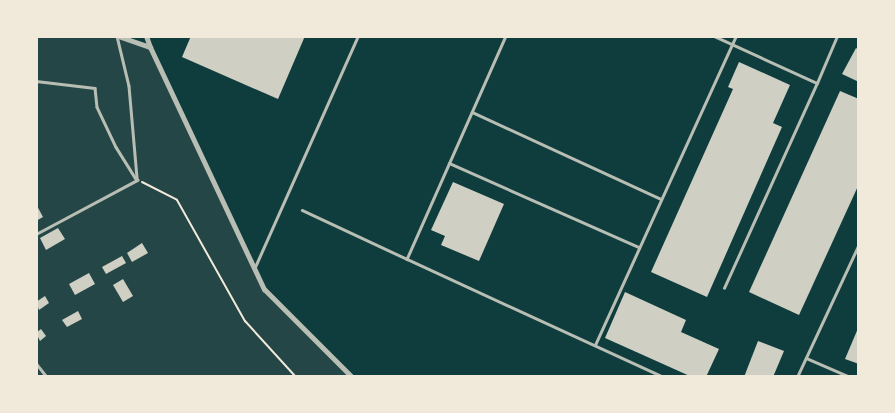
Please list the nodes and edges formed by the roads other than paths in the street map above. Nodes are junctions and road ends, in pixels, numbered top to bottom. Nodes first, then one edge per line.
1 (117, 36) edge
2 (146, 36) edge
3 (358, 36) edge
4 (506, 36) edge
5 (714, 36) edge
6 (736, 36) edge
7 (837, 36) edge
8 (731, 45) junction
9 (150, 47) junction
10 (36, 81) edge
11 (817, 83) junction
12 (472, 112) junction
13 (449, 163) junction
14 (137, 180) junction
15 (661, 199) junction
16 (302, 210) dead end
17 (36, 234) edge
18 (859, 244) edge
19 (639, 247) junction
20 (407, 259) junction
21 (255, 269) junction
22 (724, 288) dead end
23 (595, 345) junction
24 (806, 358) junction
25 (36, 363) edge
26 (47, 377) edge
27 (352, 377) edge
28 (664, 377) edge
29 (797, 377) edge
30 (850, 377) edge

1 - 9 street
1 - 14 lane
2 - 9 street
3 - 21 lane
4 - 12 lane
5 - 8 lane
6 - 8 lane
7 - 11 lane
8 - 11 lane
8 - 15 lane
9 - 21 street
10 - 14 lane
11 - 22 lane
12 - 13 lane
12 - 15 lane
13 - 19 lane
13 - 20 lane
14 - 17 lane
15 - 19 lane
16 - 20 lane
18 - 24 lane
19 - 23 lane
20 - 23 lane
21 - 27 street
23 - 28 lane
24 - 29 lane
24 - 30 lane
25 - 26 lane

